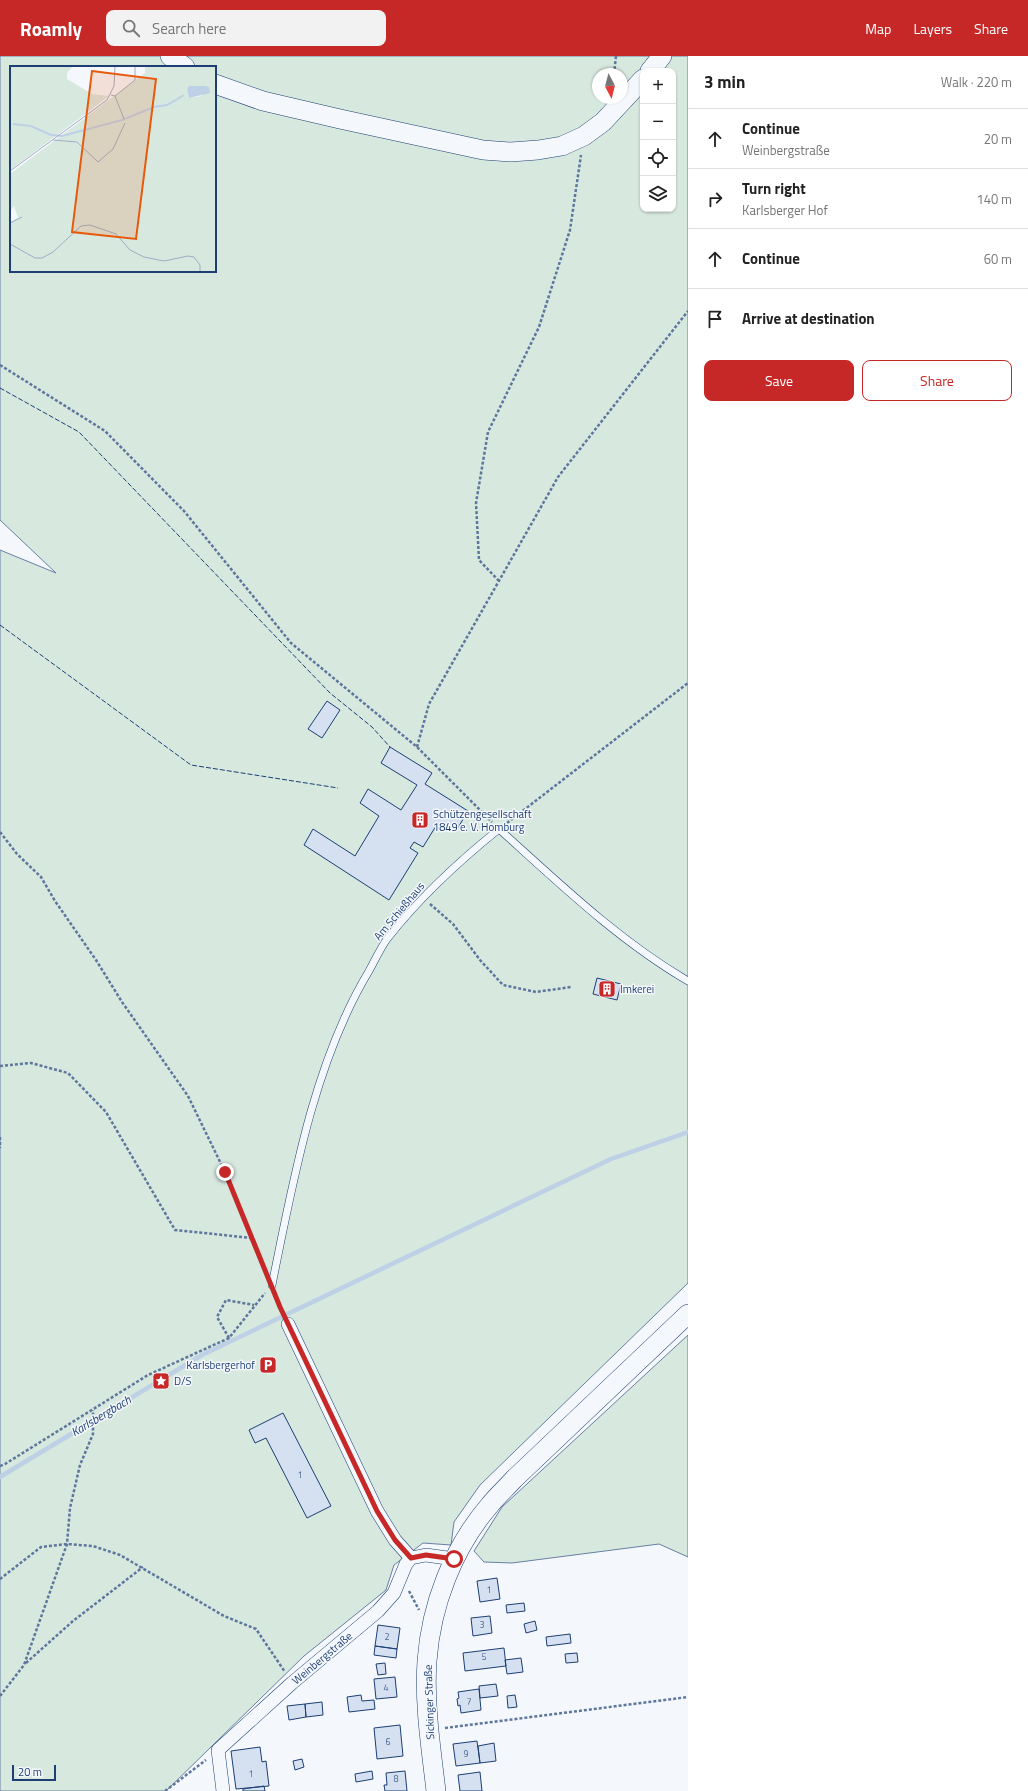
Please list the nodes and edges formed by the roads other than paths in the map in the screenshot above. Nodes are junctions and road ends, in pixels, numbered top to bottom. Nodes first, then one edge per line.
1 (170, 56) edge
2 (662, 56) edge
3 (184, 66) edge
4 (652, 68) edge
5 (640, 82) edge
6 (216, 84) edge
7 (688, 981) edge
8 (272, 1285) road end
9 (688, 1314) edge
10 (288, 1324) road end
11 (411, 1558) junction
12 (454, 1559) junction
13 (223, 1791) edge
14 (436, 1791) edge

1 - 3 street
2 - 4 street
5 - 6 street
7 - 8 lane, Am Schießhaus
9 - 12 street, Sickinger Straße
10 - 11 street
11 - 12 street
11 - 13 street, Weinbergstraße
12 - 14 street, Sickinger Straße

